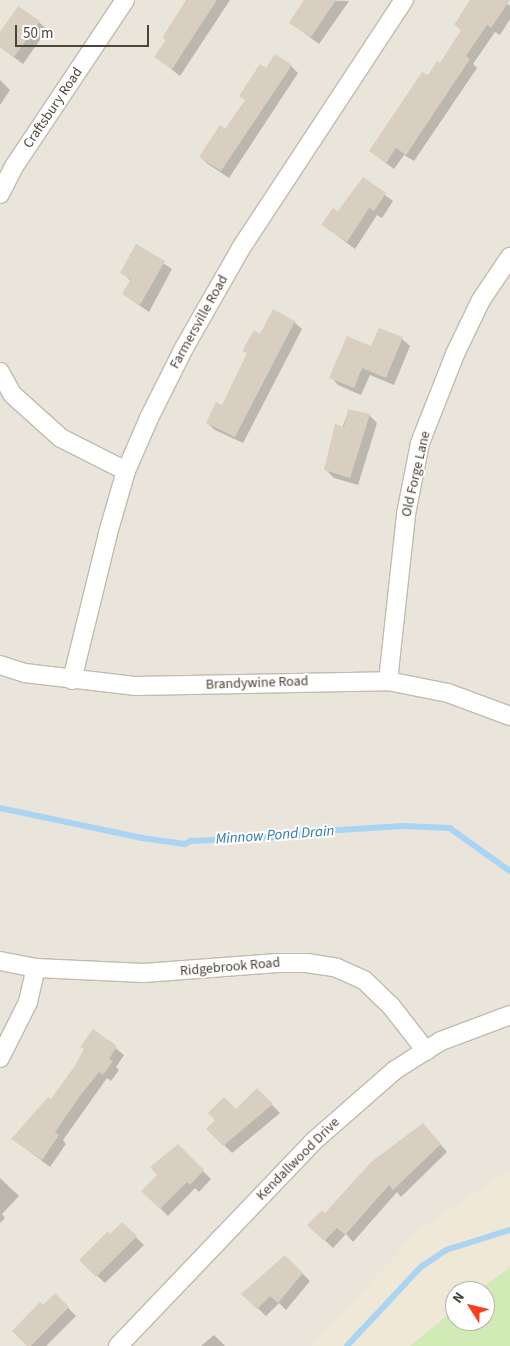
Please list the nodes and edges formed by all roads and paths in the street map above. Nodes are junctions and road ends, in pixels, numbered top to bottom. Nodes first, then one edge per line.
1 (125, 0) edge
2 (404, 0) edge
3 (0, 194) edge
4 (510, 257) edge
5 (0, 372) edge
6 (126, 472) junction
7 (0, 665) edge
8 (72, 680) junction
9 (388, 680) junction
10 (510, 716) edge
11 (0, 961) edge
12 (36, 968) junction
13 (510, 1015) edge
14 (426, 1051) junction
15 (0, 1058) edge
16 (118, 1346) edge

1 - 3 street, Craftsbury Road
2 - 6 street, Farmersville Road
4 - 9 street, Old Forge Lane
5 - 6 street
6 - 8 street, Farmersville Road
7 - 8 street, Brandywine Road
8 - 9 street, Brandywine Road
9 - 10 street, Brandywine Road
11 - 12 street, Ridgebrook Road
12 - 14 street, Ridgebrook Road
12 - 15 street
13 - 14 street, Kendallwood Drive
14 - 16 street, Kendallwood Drive

